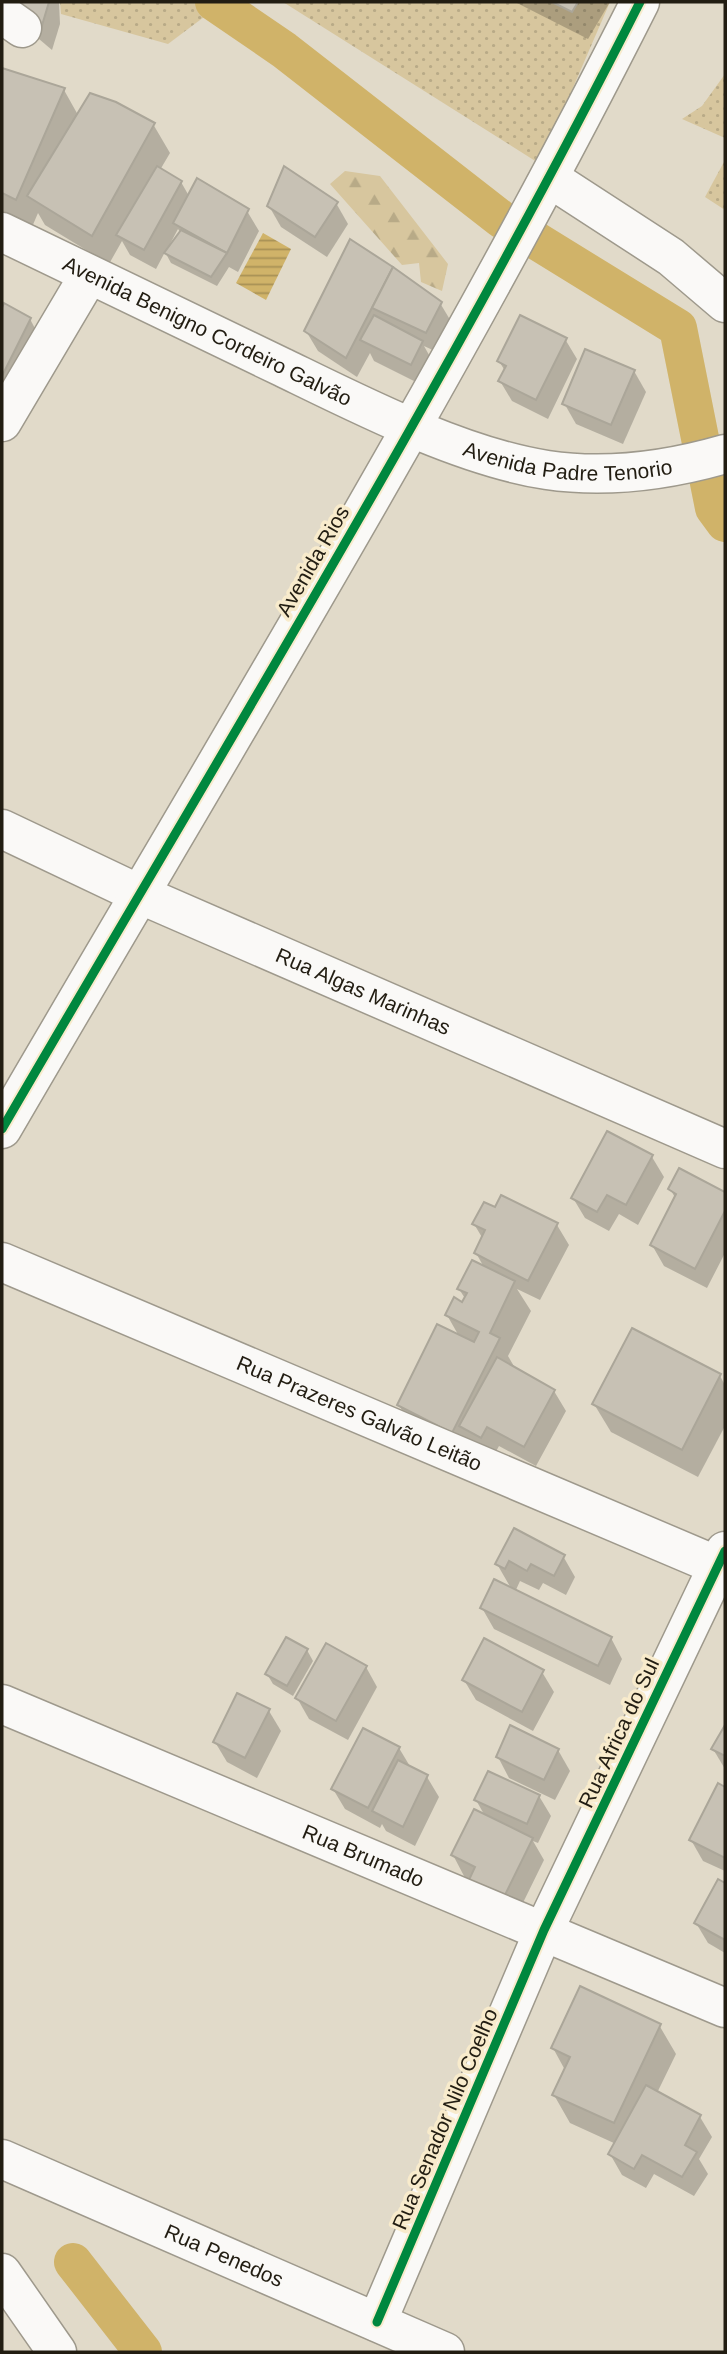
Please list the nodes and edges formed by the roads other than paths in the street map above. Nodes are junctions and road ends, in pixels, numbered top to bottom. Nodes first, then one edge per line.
1 (640, 2) edge
2 (544, 191) junction
3 (2, 232) edge
4 (89, 275) junction
5 (725, 303) edge
6 (2, 422) edge
7 (412, 426) junction
8 (725, 454) edge
9 (2, 829) edge
10 (139, 894) junction
11 (2, 1129) edge
12 (725, 1149) edge
13 (2, 1262) edge
14 (723, 1562) edge
15 (2, 1704) edge
16 (544, 1930) junction
17 (725, 2008) edge
18 (2, 2159) edge
19 (2, 2273) edge
20 (377, 2322) junction
21 (57, 2352) edge
22 (445, 2352) edge

1 - 2 street, Avenida Rios
2 - 5 street
2 - 7 street, Avenida Rios
3 - 4 street, Avenida Benigno Cordeiro Galvão
4 - 6 street
4 - 7 street, Avenida Benigno Cordeiro Galvão
7 - 8 street, Avenida Padre Tenorio
7 - 10 street, Avenida Rios
9 - 10 street, Rua Algas Marinhas
10 - 11 street, Avenida Rios
10 - 12 street, Rua Algas Marinhas
13 - 14 street, Rua Prazeres Galvão Leitão
14 - 16 street, Rua Africa do Sul
15 - 16 street, Rua Brumado
16 - 17 street, Rua Brumado
16 - 20 street, Rua Senador Nilo Coelho
18 - 20 street, Rua Penedos
19 - 21 street
20 - 22 street, Rua Penedos

